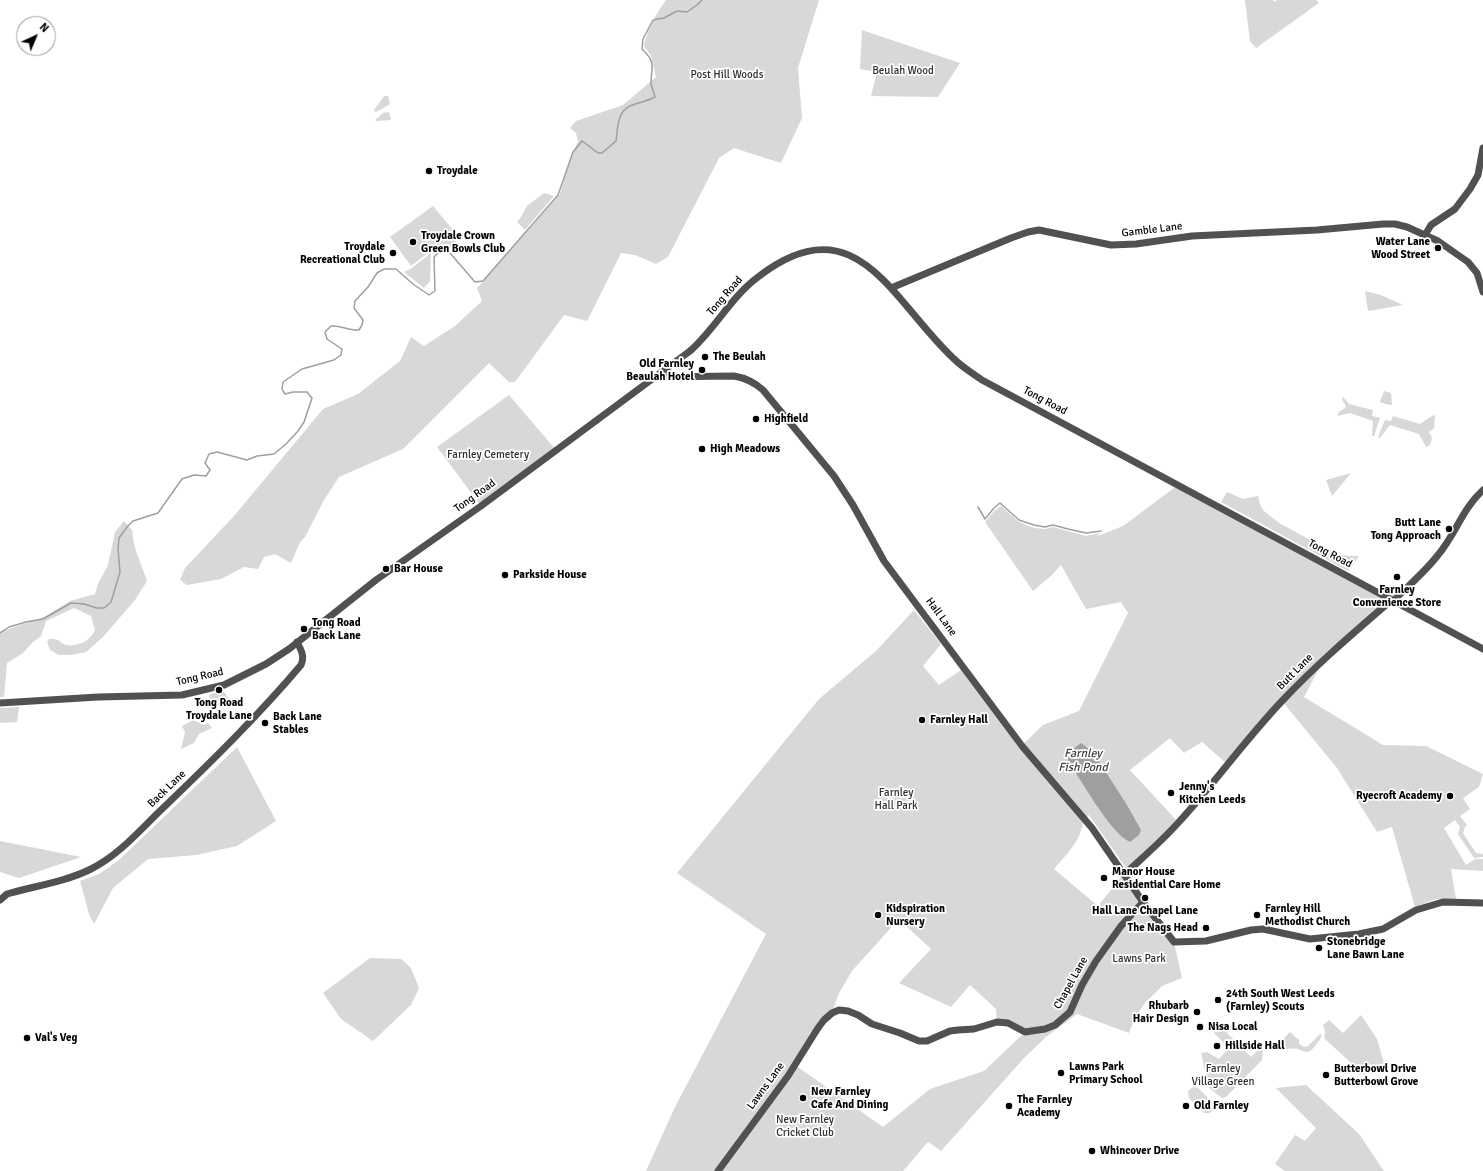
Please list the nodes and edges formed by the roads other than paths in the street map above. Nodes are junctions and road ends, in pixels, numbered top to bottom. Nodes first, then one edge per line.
1 (1483, 148) edge
2 (1425, 235) junction
3 (891, 288) junction
4 (1483, 292) edge
5 (656, 377) junction
6 (1483, 490) edge
7 (1393, 601) junction
8 (298, 642) junction
9 (1483, 649) edge
10 (0, 702) edge
11 (1124, 874) junction
12 (0, 900) edge
13 (1143, 902) junction
14 (1483, 903) edge
15 (832, 1013) joint
16 (718, 1171) edge

1 - 2 street
2 - 3 street, Gamble Lane
2 - 4 street, Gamble Lane
3 - 5 street, Tong Road
3 - 7 street, Tong Road
5 - 8 street, Tong Road
5 - 11 street, Hall Lane
6 - 7 street, Butt Lane
7 - 9 street, Tong Road
7 - 11 street, Butt Lane
8 - 10 street, Tong Road
8 - 12 street, Back Lane
11 - 13 street, Hall Lane
13 - 14 street, Hall Lane
13 - 15 street, Chapel Lane
15 - 16 street, Lawns Lane

